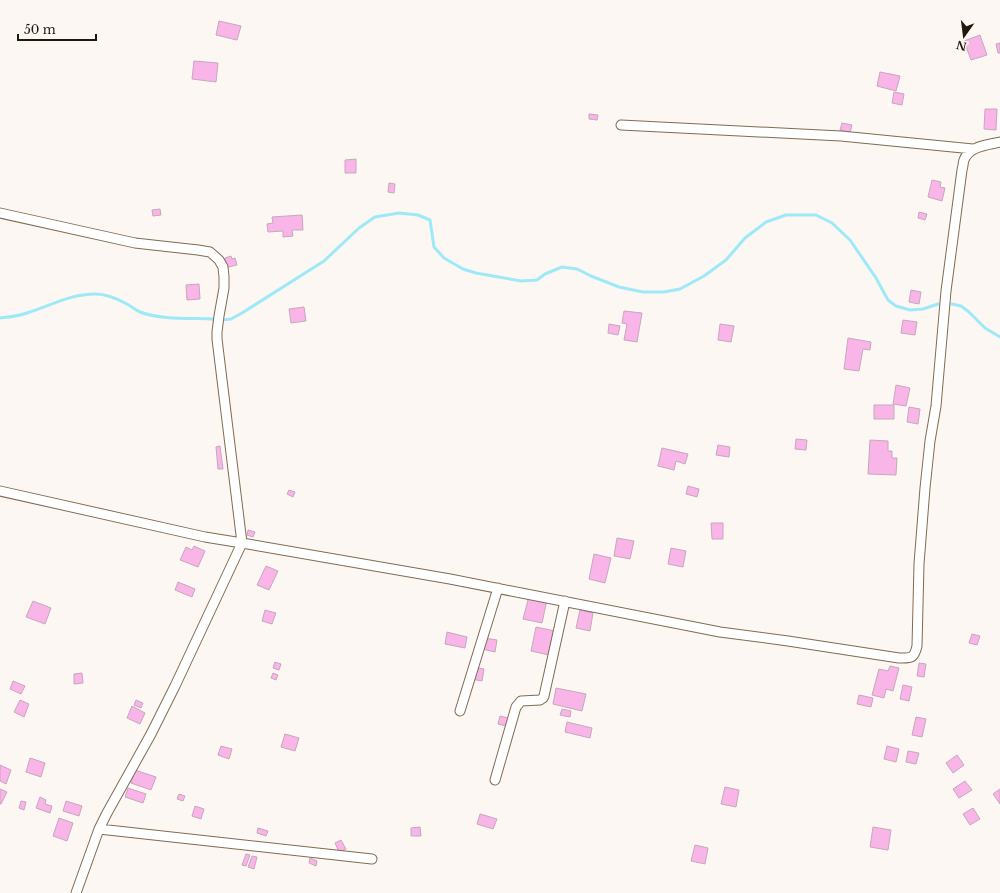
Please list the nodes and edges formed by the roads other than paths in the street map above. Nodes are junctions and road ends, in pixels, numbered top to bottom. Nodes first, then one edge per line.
1 (621, 125) dead end
2 (1000, 142) edge
3 (973, 149) junction
4 (0, 213) edge
5 (0, 492) edge
6 (242, 543) junction
7 (498, 588) junction
8 (565, 601) junction
9 (460, 711) dead end
10 (495, 780) dead end
11 (99, 828) junction
12 (372, 859) dead end
13 (76, 893) edge

1 - 3 street
2 - 3 street
3 - 8 street
4 - 6 street
5 - 6 street
6 - 7 street
6 - 11 street
7 - 8 street
7 - 9 street
8 - 10 street
11 - 12 street
11 - 13 street

